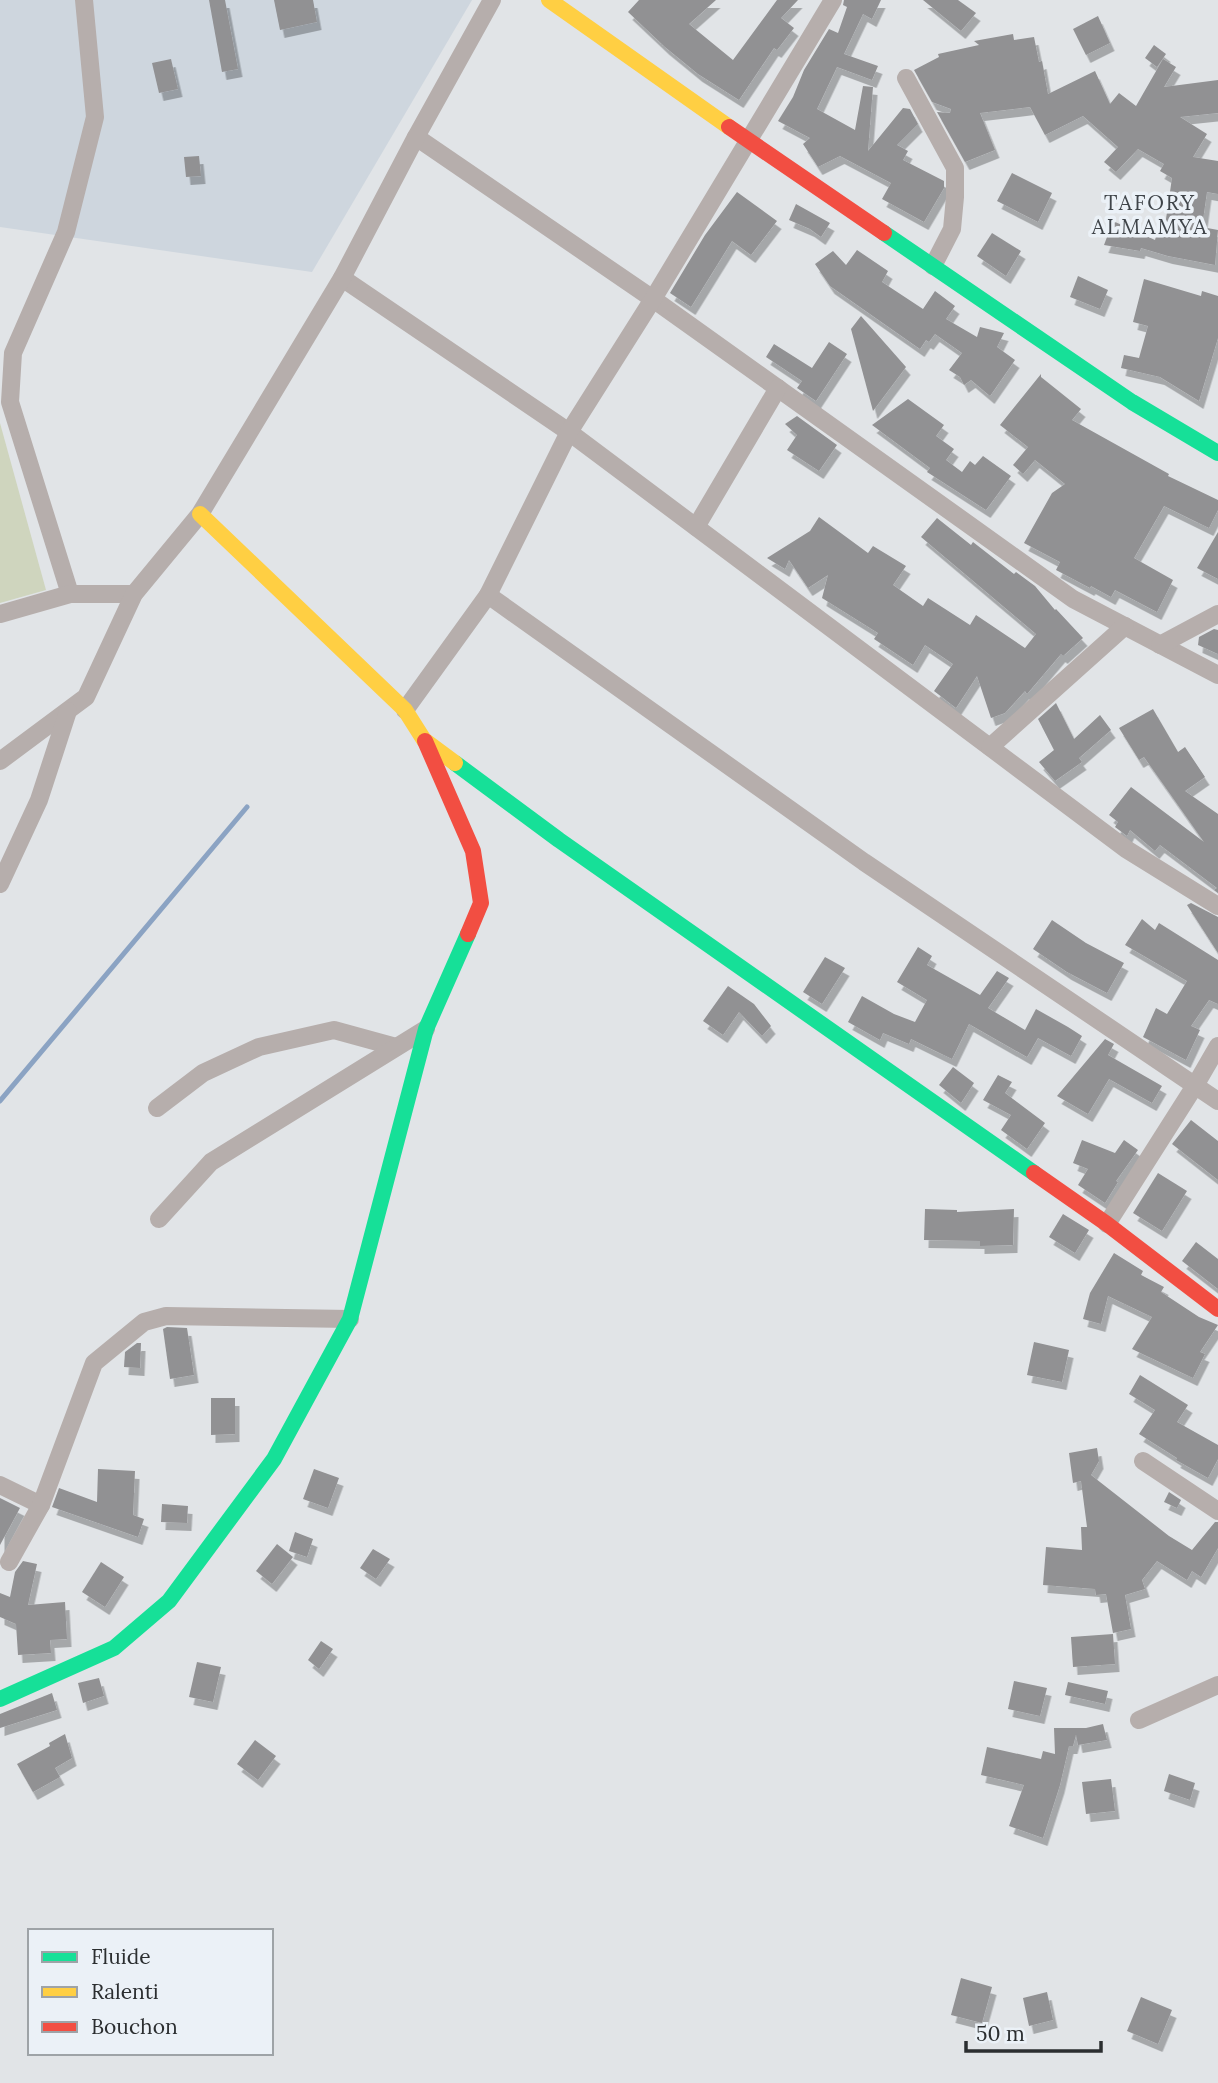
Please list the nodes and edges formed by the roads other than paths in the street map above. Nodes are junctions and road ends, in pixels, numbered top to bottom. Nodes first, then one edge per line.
1 (84, 0) edge
2 (492, 0) edge
3 (549, 0) edge
4 (833, 0) edge
5 (906, 78) dead end
6 (416, 137) junction
7 (748, 140) junction
8 (933, 266) junction
9 (342, 278) junction
10 (653, 299) junction
11 (778, 388) junction
12 (569, 432) junction
13 (1218, 453) edge
14 (200, 514) junction
15 (696, 527) junction
16 (70, 594) junction
17 (134, 594) junction
18 (488, 595) junction
19 (0, 614) edge
20 (1218, 614) edge
21 (1125, 626) junction
22 (1160, 645) junction
23 (1218, 675) edge
24 (405, 709) junction
25 (68, 711) junction
26 (424, 740) junction
27 (990, 747) junction
28 (0, 761) edge
29 (0, 884) edge
30 (1218, 906) edge
31 (426, 1029) junction
32 (1218, 1046) edge
33 (396, 1047) junction
34 (1196, 1084) junction
35 (1218, 1101) edge
36 (157, 1108) dead end
37 (159, 1219) dead end
38 (1107, 1224) junction
39 (1218, 1309) edge
40 (350, 1320) junction
41 (1143, 1461) dead end
42 (0, 1485) edge
43 (41, 1505) junction
44 (1218, 1511) edge
45 (9, 1562) dead end
46 (1218, 1685) edge
47 (0, 1699) edge
48 (1139, 1720) dead end

1 - 16 street
2 - 6 street
3 - 7 street
4 - 7 street
5 - 8 street
6 - 9 street
6 - 10 street
7 - 8 street
7 - 10 street
8 - 13 street
9 - 12 street
9 - 14 street
10 - 11 street
10 - 12 street
11 - 15 street
11 - 21 street
12 - 15 street
12 - 18 street
14 - 17 street
14 - 24 street
15 - 27 street
16 - 17 street
16 - 19 street
17 - 25 street
18 - 24 street
18 - 34 street
20 - 22 street
21 - 22 street
21 - 27 street
22 - 23 street
24 - 26 street
25 - 28 street
25 - 29 street
26 - 31 street
26 - 38 street
27 - 30 street
31 - 33 street
31 - 40 street
32 - 34 street
33 - 36 street
33 - 37 street
34 - 35 street
34 - 38 street
38 - 39 street
40 - 43 street
40 - 47 street
41 - 44 street
42 - 43 street
43 - 45 street
46 - 48 street

